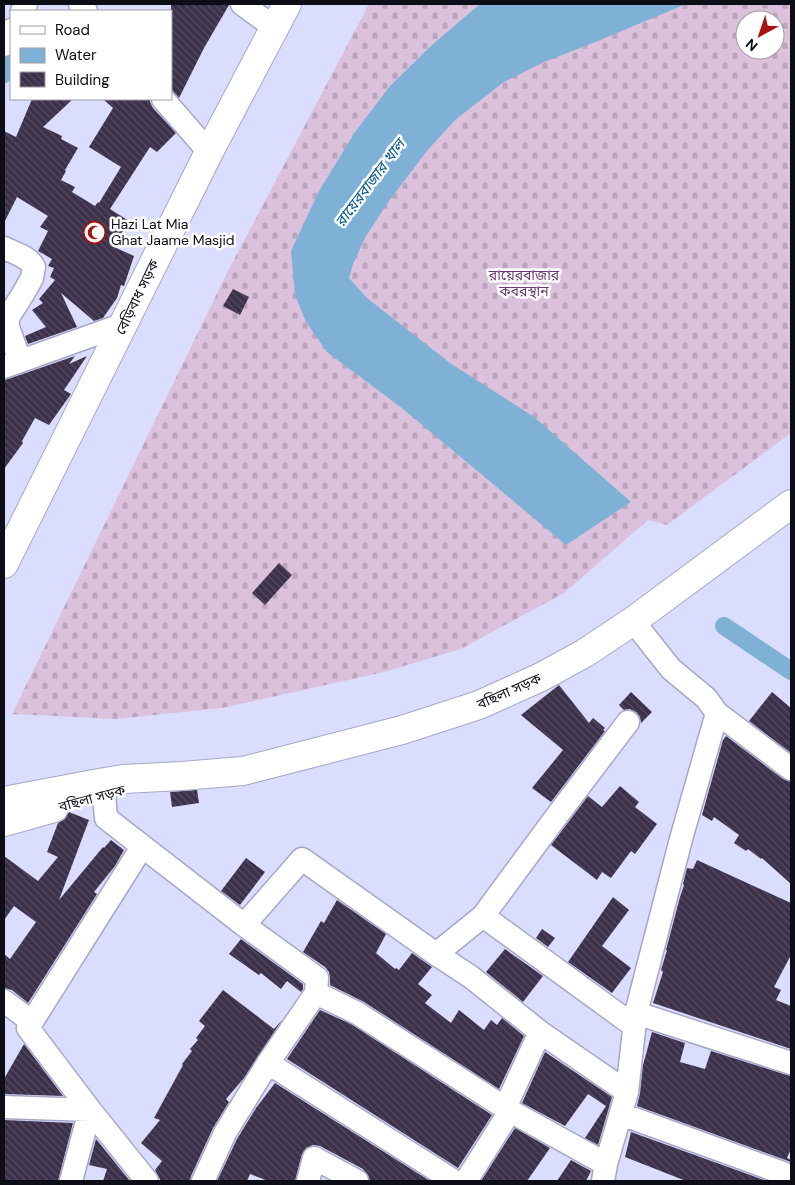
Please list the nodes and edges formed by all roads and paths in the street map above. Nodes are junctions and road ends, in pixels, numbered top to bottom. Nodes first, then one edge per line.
1 (242, 4) edge
2 (287, 4) edge
3 (275, 28) junction
4 (10, 32) edge
5 (4, 45) edge
6 (164, 100) edge
7 (209, 152) junction
8 (4, 248) edge
9 (124, 324) junction
10 (12, 364) edge
11 (787, 513) edge
12 (4, 564) edge
13 (633, 622) junction
14 (717, 713) junction
15 (628, 722) dead end
16 (791, 769) edge
17 (182, 776) junction
18 (104, 793) junction
19 (4, 801) edge
20 (4, 822) edge
21 (142, 847) junction
22 (483, 916) junction
23 (244, 925) junction
24 (436, 954) junction
25 (316, 993) junction
26 (4, 1001) edge
27 (635, 1019) junction
28 (32, 1022) junction
29 (540, 1032) junction
30 (268, 1063) junction
31 (791, 1063) edge
32 (627, 1092) junction
33 (4, 1107) edge
34 (90, 1110) junction
35 (508, 1110) junction
36 (621, 1114) junction
37 (605, 1173) edge
38 (791, 1176) edge
39 (71, 1181) edge
40 (147, 1181) edge
41 (203, 1181) edge
42 (308, 1181) edge
43 (357, 1181) edge
44 (454, 1181) edge
45 (466, 1181) edge

1 - 3 street
2 - 3 main road, বেড়িবাধ সড়ক
3 - 7 main road, বেড়িবাধ সড়ক
4 - 5 street
6 - 7 street
7 - 9 main road, বেড়িবাধ সড়ক
8 - 10 street
9 - 10 street
9 - 12 main road, বেড়িবাধ সড়ক
11 - 13 main road, বছিলা সড়ক
13 - 14 street
13 - 17 main road, বছিলা সড়ক
14 - 16 street
14 - 27 street
15 - 22 street
17 - 18 main road, বছিলা সড়ক
17 - 19 main road, বছিলা সড়ক
18 - 20 main road, বছিলা সড়ক
18 - 21 street
21 - 23 street
21 - 28 street
22 - 24 street
22 - 27 street
23 - 24 street
23 - 25 street
24 - 29 street
25 - 30 street
25 - 35 street
26 - 28 street
27 - 31 street
27 - 32 street
28 - 34 street
29 - 32 street
29 - 35 street
30 - 41 street
30 - 44 street
32 - 36 street
33 - 34 street
34 - 39 street
34 - 40 street
35 - 37 street
35 - 45 street
36 - 37 street
36 - 38 street
42 - 43 street

